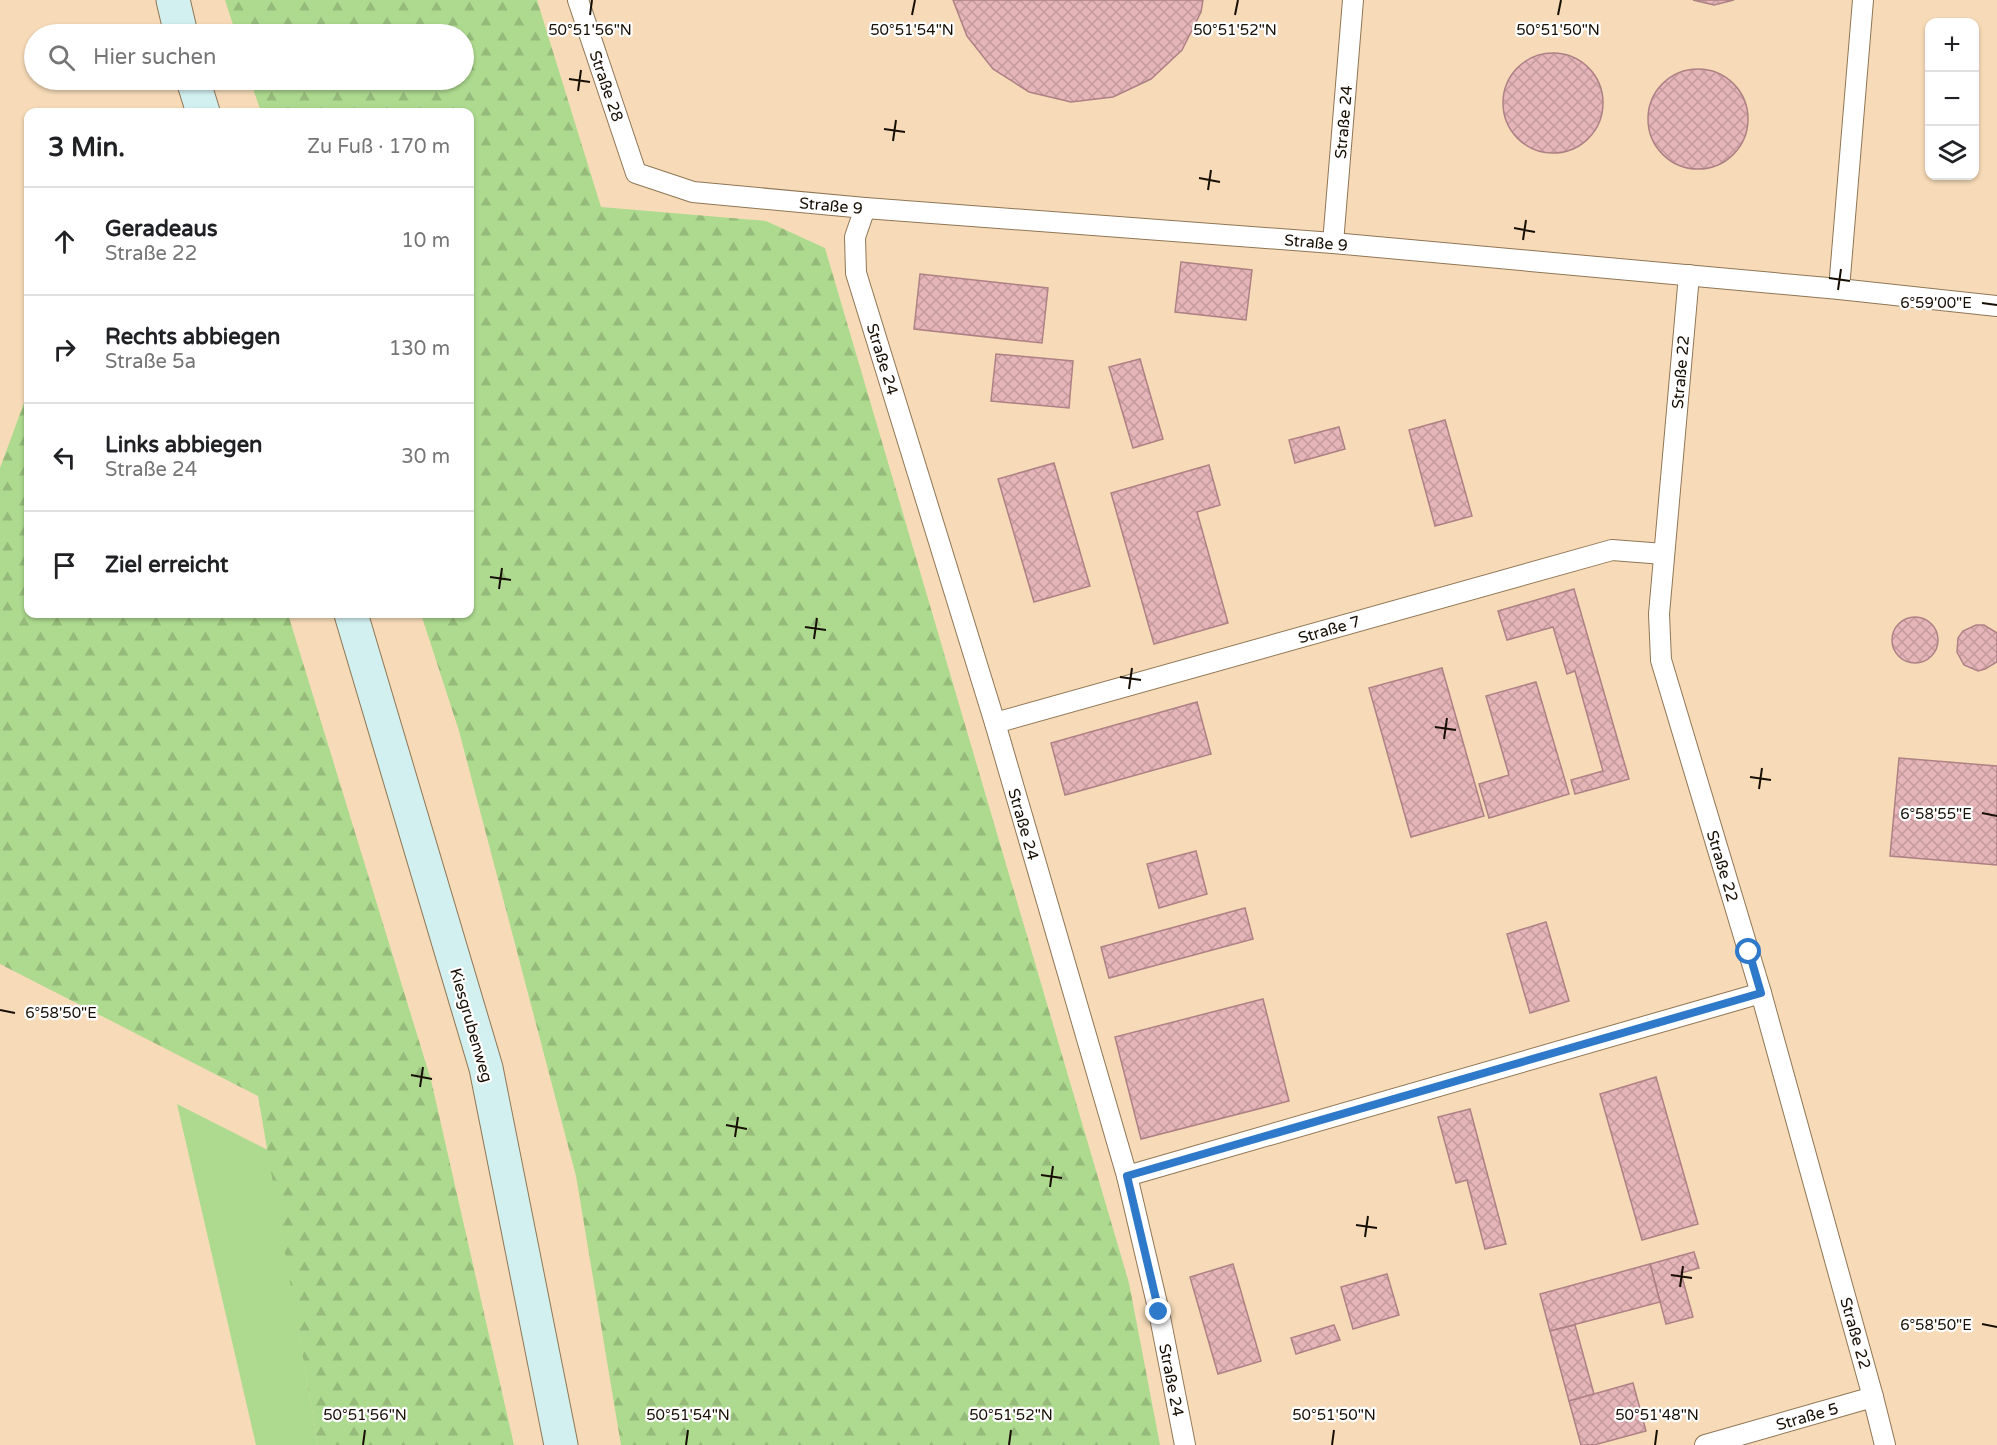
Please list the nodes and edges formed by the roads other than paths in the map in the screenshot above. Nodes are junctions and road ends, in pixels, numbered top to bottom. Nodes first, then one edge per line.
1 (173, 0) edge
2 (578, 0) edge
3 (1353, 0) edge
4 (1863, 0) edge
5 (179, 24) edge
6 (196, 90) edge
7 (202, 108) edge
8 (636, 173) joint
9 (865, 208) junction
10 (1333, 243) junction
11 (1689, 275) junction
12 (1839, 289) junction
13 (1997, 306) edge
14 (1664, 554) junction
15 (352, 618) edge
16 (995, 723) junction
17 (1761, 993) junction
18 (1127, 1176) junction
19 (1874, 1397) junction
20 (561, 1445) edge
21 (1185, 1445) edge
22 (1705, 1445) edge
23 (1885, 1445) edge

1 - 5 main road
2 - 8 lane, Straße 28
3 - 10 lane, Straße 24
4 - 12 lane
6 - 7 main road
8 - 9 lane, Straße 9
9 - 10 lane, Straße 9
9 - 16 lane, Straße 24
10 - 11 lane, Straße 9
11 - 12 lane, Straße 9
11 - 14 lane, Straße 22
12 - 13 lane, Straße 9
14 - 16 lane, Straße 7
14 - 17 lane, Straße 22
15 - 20 main road, Kiesgrubenweg
16 - 18 lane, Straße 24
17 - 18 lane
17 - 19 lane, Straße 22
18 - 21 lane, Straße 24
19 - 22 lane, Straße 5
19 - 23 lane, Straße 22

